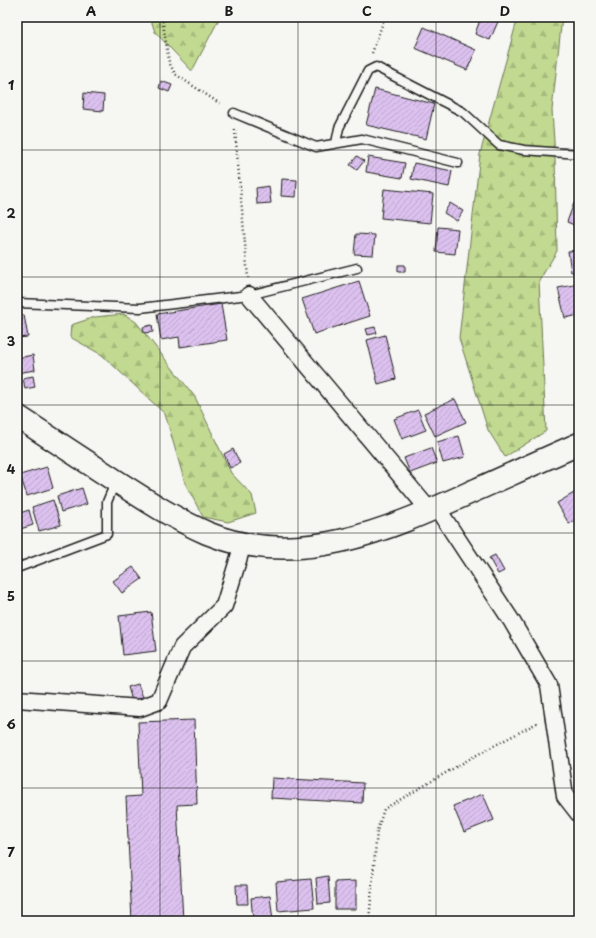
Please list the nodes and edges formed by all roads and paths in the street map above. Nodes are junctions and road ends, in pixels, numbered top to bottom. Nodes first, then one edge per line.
1 (18, 17) edge
2 (162, 17) edge
3 (385, 17) edge
4 (17, 21) edge
5 (376, 67) junction
6 (234, 113) junction
7 (336, 143) junction
8 (579, 154) edge
9 (458, 163) dead end
10 (357, 268) dead end
11 (249, 295) junction
12 (17, 303) edge
13 (17, 416) edge
14 (579, 444) edge
15 (116, 481) junction
16 (433, 510) junction
17 (243, 544) junction
18 (17, 568) edge
19 (17, 699) edge
20 (554, 714) junction
21 (579, 814) edge
22 (369, 921) edge

1 - 4 path
2 - 6 path
3 - 5 path
5 - 7 lane
5 - 8 lane
6 - 7 lane
6 - 11 path
7 - 9 lane
10 - 11 lane
11 - 12 lane
11 - 16 street
13 - 15 street
14 - 16 street
15 - 17 street
15 - 18 lane
16 - 17 street
16 - 20 street
17 - 19 street
20 - 21 street
20 - 22 path

